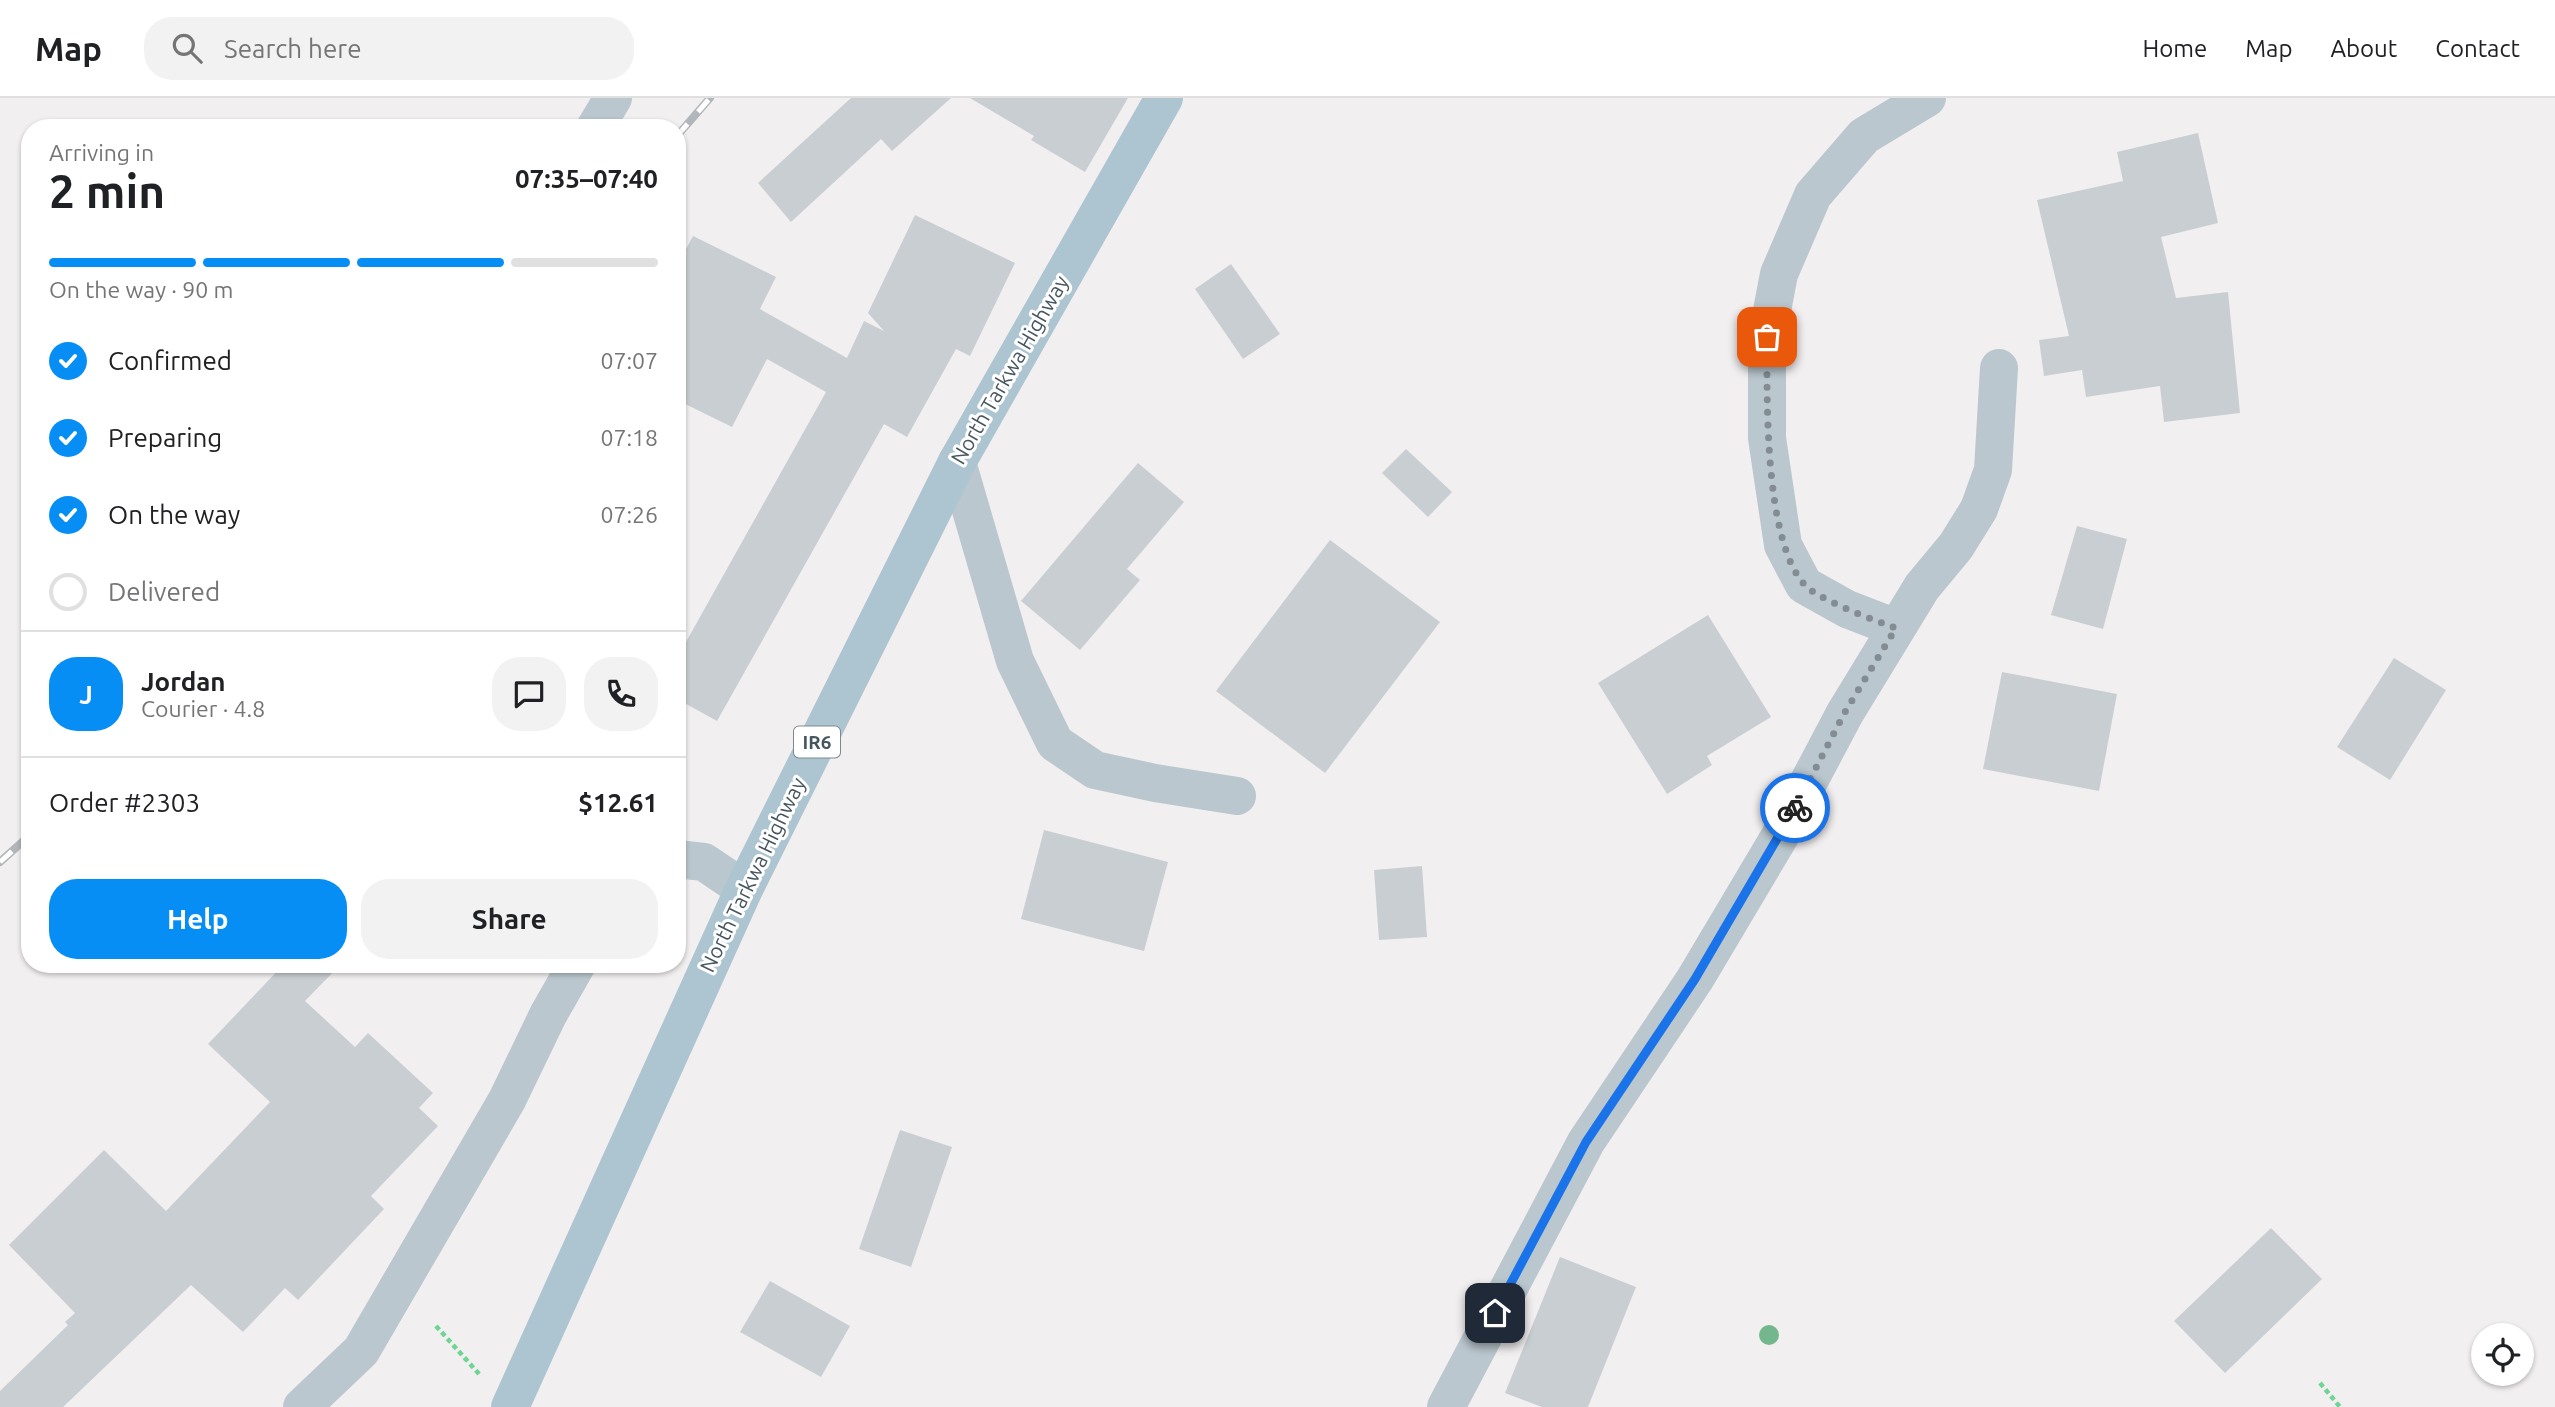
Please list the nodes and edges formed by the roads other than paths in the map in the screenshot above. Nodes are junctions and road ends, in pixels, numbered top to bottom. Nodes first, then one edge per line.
1 (613, 98) edge
2 (1164, 98) edge
3 (1927, 98) edge
4 (600, 119) edge
5 (1999, 368) dead end
6 (957, 462) junction
7 (1896, 628) junction
8 (1237, 796) dead end
9 (686, 860) edge
10 (744, 889) junction
11 (572, 973) edge
12 (302, 1407) edge
13 (510, 1407) edge
14 (1446, 1407) edge

1 - 4 street
2 - 6 main road, North Tarkwa Highway / IR6
3 - 7 street
5 - 7 street
6 - 8 street
6 - 10 main road, North Tarkwa Highway / IR6
7 - 14 street
9 - 10 street
10 - 13 main road, North Tarkwa Highway / IR6
11 - 12 street

